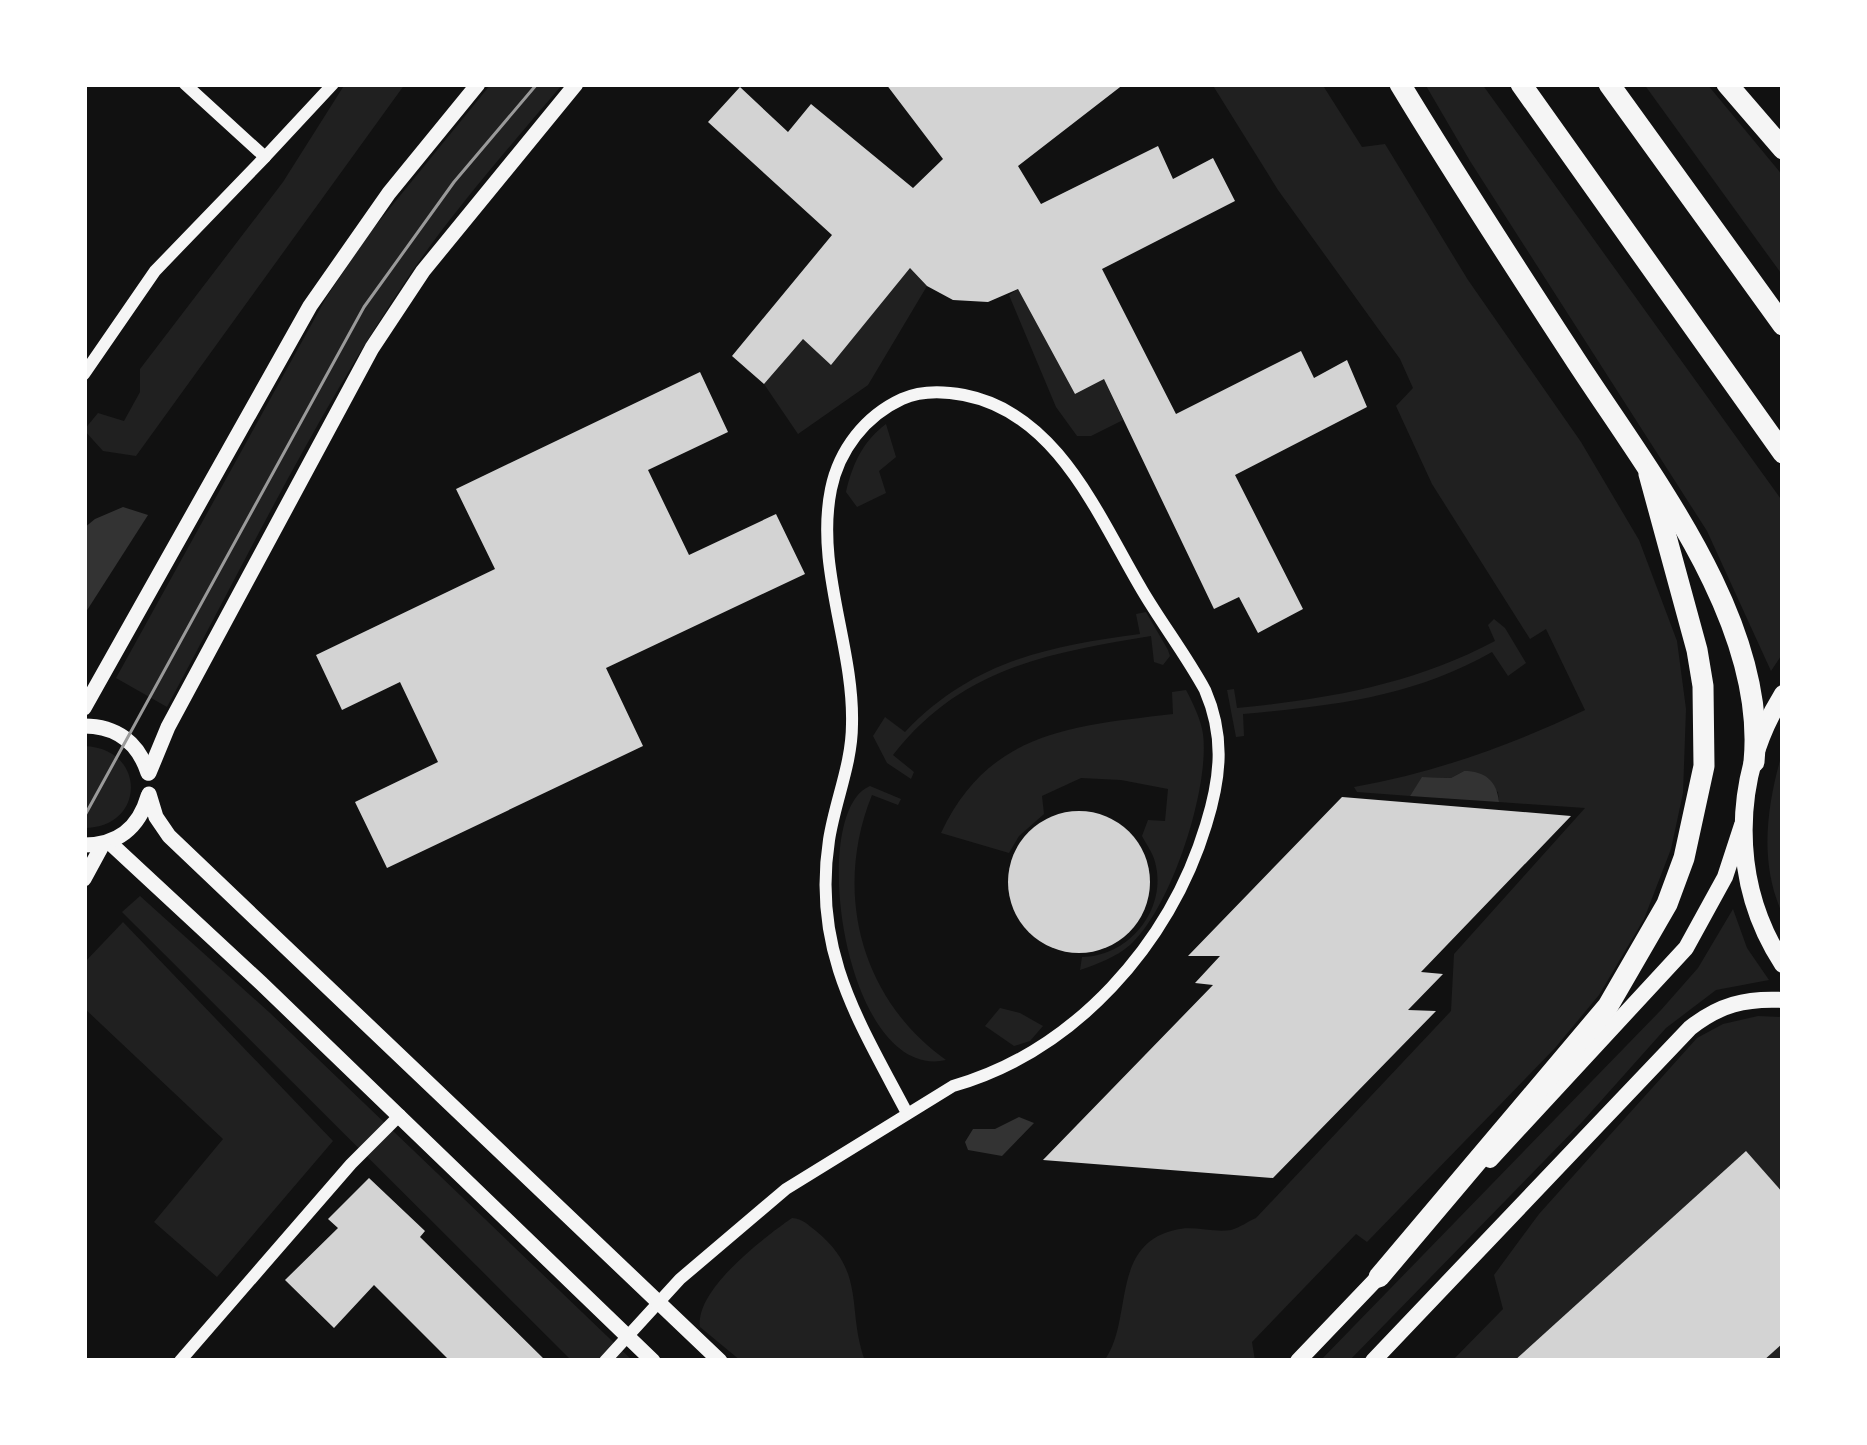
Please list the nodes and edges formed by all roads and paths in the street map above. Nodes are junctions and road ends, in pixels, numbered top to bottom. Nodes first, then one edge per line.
1 (185, 84) edge
2 (333, 84) edge
3 (478, 84) edge
4 (576, 84) edge
5 (1400, 84) edge
6 (1521, 84) edge
7 (1610, 84) edge
8 (1727, 84) edge
9 (1783, 149) edge
10 (265, 157) junction
11 (1783, 325) edge
12 (84, 374) edge
13 (1783, 453) edge
14 (1649, 474) junction
15 (1783, 694) edge
16 (84, 708) edge
17 (84, 726) edge
18 (1754, 761) junction
19 (148, 773) junction
20 (149, 794) junction
21 (1742, 825) junction
22 (106, 843) junction
23 (84, 844) edge
24 (84, 880) edge
25 (1783, 964) edge
26 (1783, 1000) edge
27 (908, 1113) junction
28 (400, 1115) junction
29 (1379, 1277) junction
30 (657, 1302) junction
31 (626, 1336) junction
32 (180, 1361) edge
33 (605, 1361) edge
34 (652, 1361) edge
35 (720, 1361) edge
36 (1298, 1361) edge
37 (1373, 1361) edge

1 - 10 street
2 - 10 street
3 - 16 street
4 - 19 street
5 - 14 highway
6 - 13 highway
7 - 11 highway
8 - 9 highway
10 - 12 street
14 - 18 highway
14 - 29 highway
15 - 18 main road
17 - 19 street
18 - 21 main road
19 - 20 street
20 - 22 street
20 - 30 street
21 - 25 main road
21 - 29 main road
22 - 23 street
22 - 24 street
22 - 28 street
26 - 37 main road
27 - 27 street
27 - 30 street
28 - 31 street
28 - 32 street
29 - 36 main road
30 - 31 street
30 - 35 street
31 - 33 street
31 - 34 street

